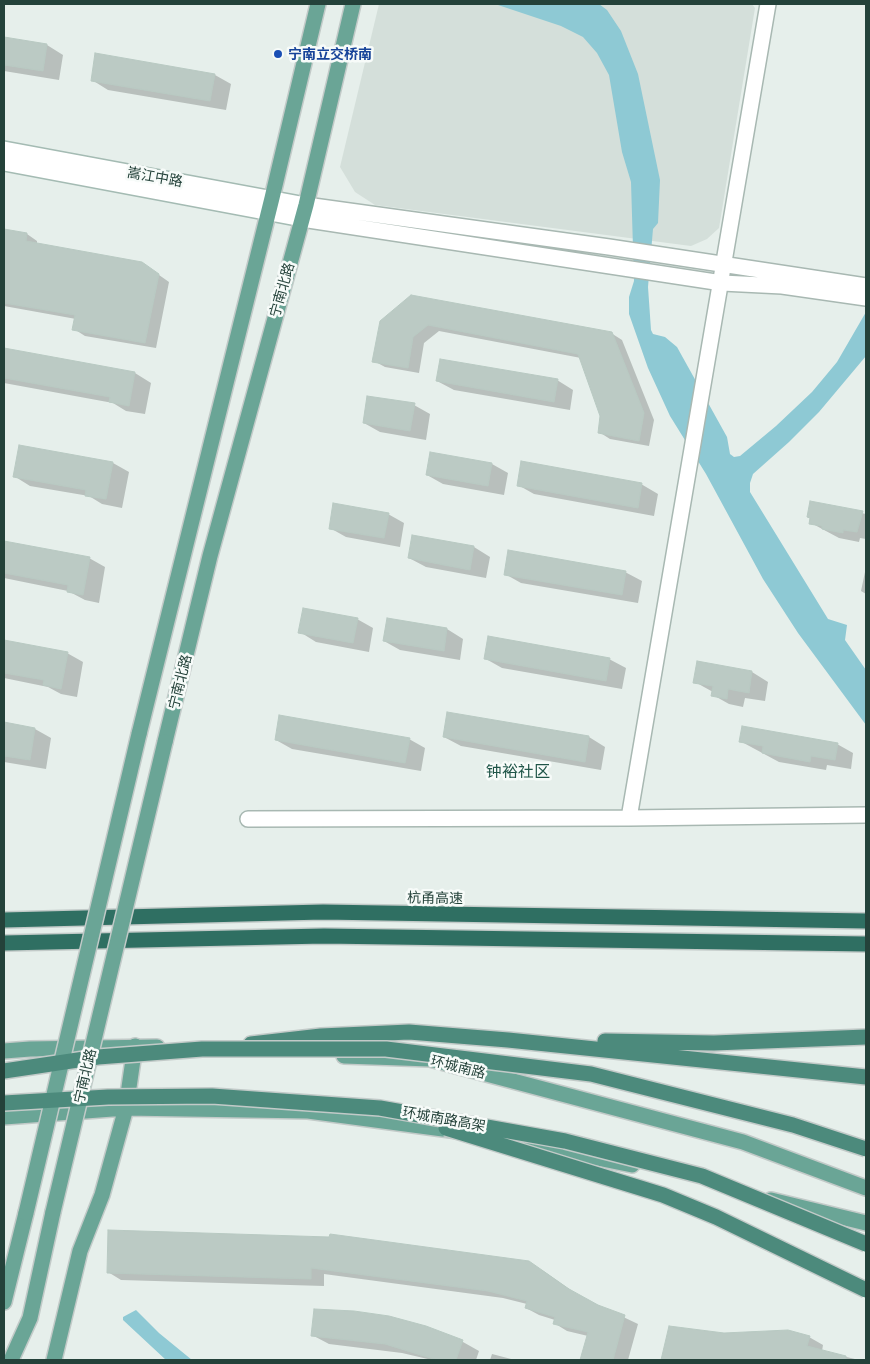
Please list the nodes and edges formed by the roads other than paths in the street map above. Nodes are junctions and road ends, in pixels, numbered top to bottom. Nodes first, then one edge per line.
1 (318, 4) edge
2 (353, 4) edge
3 (768, 4) edge
4 (4, 149) edge
5 (4, 164) edge
6 (271, 206) junction
7 (304, 212) junction
8 (725, 265) junction
9 (722, 283) junction
10 (865, 290) edge
11 (866, 815) edge
12 (629, 818) junction
13 (248, 819) dead end
14 (4, 920) edge
15 (866, 921) edge
16 (4, 943) edge
17 (866, 944) edge
18 (866, 1037) edge
19 (508, 1040) junction
20 (135, 1046) junction
21 (202, 1049) junction
22 (4, 1051) edge
23 (4, 1071) edge
24 (866, 1077) edge
25 (4, 1103) edge
26 (126, 1108) junction
27 (380, 1108) junction
28 (4, 1118) edge
29 (866, 1149) edge
30 (866, 1188) edge
31 (866, 1223) edge
32 (866, 1244) edge
33 (866, 1290) edge
34 (4, 1302) edge
35 (11, 1360) edge
36 (54, 1360) edge

1 - 6 main road, 宁南北路
2 - 7 main road, 宁南北路
3 - 8 street
4 - 6 street, 嵩江中路
5 - 6 street, 嵩江中路
6 - 7 street, 嵩江中路
6 - 34 main road, 宁南北路, bridge
7 - 8 street
7 - 9 street
7 - 35 main road, 宁南北路, bridge
8 - 9 street
8 - 10 street
9 - 10 street
9 - 12 street
11 - 12 street
12 - 13 street
14 - 15 highway, 杭甬高速
16 - 17 highway
18 - 19 highway
19 - 21 highway, bridge
19 - 24 highway
20 - 22 main road, 环城南路
20 - 26 main road
20 - 30 main road, 环城南路
21 - 23 highway, bridge
21 - 29 highway, bridge
25 - 27 highway, 环城南路高架, bridge
26 - 28 main road
26 - 31 main road
26 - 36 main road
27 - 32 highway, 环城南路高架, bridge
27 - 33 highway, bridge

